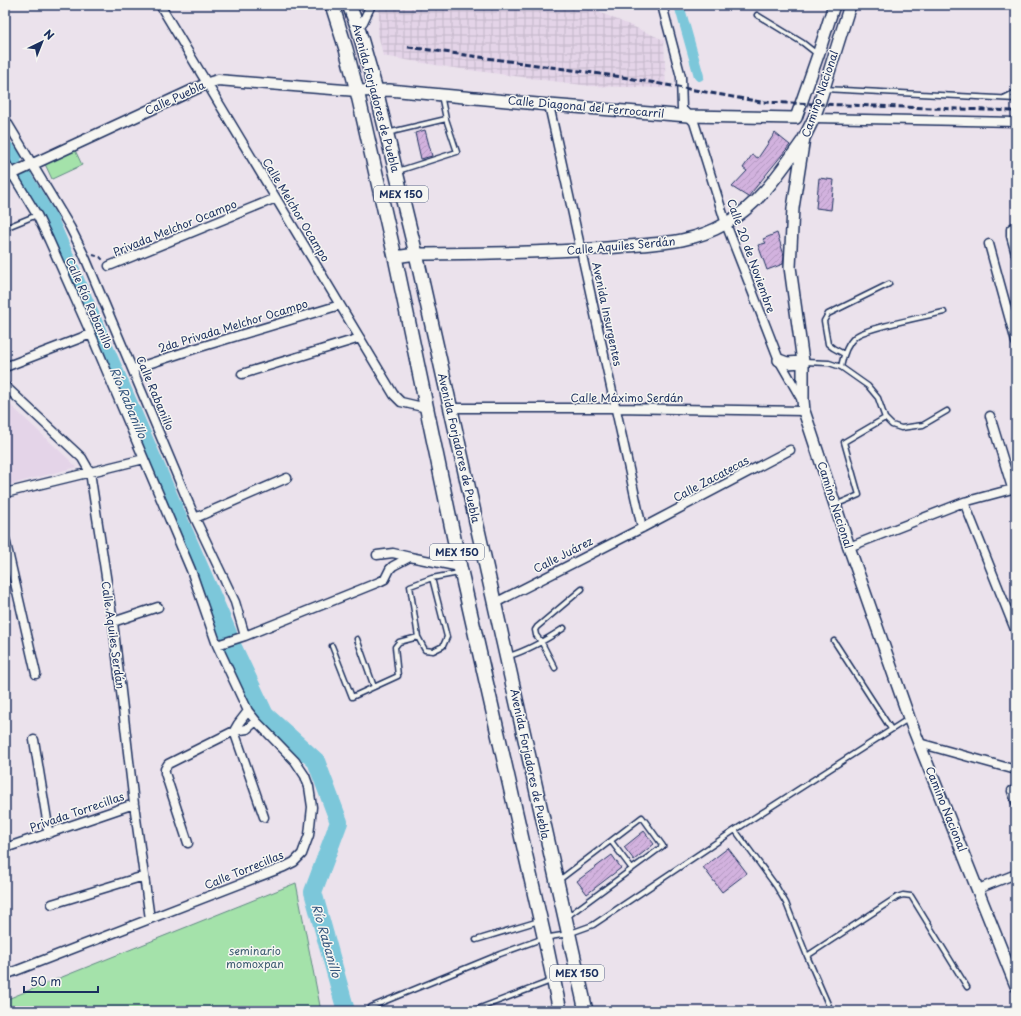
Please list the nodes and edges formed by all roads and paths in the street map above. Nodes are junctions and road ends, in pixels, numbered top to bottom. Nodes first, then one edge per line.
1 (160, 5) edge
2 (332, 5) edge
3 (349, 5) edge
4 (371, 5) edge
5 (662, 5) edge
6 (834, 5) edge
7 (850, 5) edge
8 (757, 15) dead end
9 (358, 28) junction
10 (818, 55) junction
11 (208, 83) junction
12 (824, 89) junction
13 (376, 90) junction
14 (357, 91) junction
15 (1016, 92) edge
16 (441, 95) junction
17 (1004, 98) junction
18 (1016, 99) edge
19 (549, 105) junction
20 (688, 116) junction
21 (796, 118) joint
22 (814, 118) junction
23 (5, 119) edge
24 (446, 120) junction
25 (1016, 122) edge
26 (386, 133) junction
27 (804, 138) junction
28 (5, 162) edge
29 (33, 164) junction
30 (396, 172) junction
31 (9, 175) edge
32 (276, 198) junction
33 (37, 215) junction
34 (726, 224) junction
35 (1014, 227) edge
36 (5, 228) edge
37 (989, 244) dead end
38 (582, 250) junction
39 (84, 254) junction
40 (416, 254) junction
41 (1016, 254) edge
42 (395, 257) junction
43 (109, 266) joint
44 (889, 284) dead end
45 (340, 305) junction
46 (944, 312) dead end
47 (91, 334) junction
48 (360, 338) junction
49 (1016, 342) edge
50 (844, 354) junction
51 (779, 360) junction
52 (803, 362) junction
53 (5, 366) edge
54 (841, 367) junction
55 (133, 369) junction
56 (242, 374) dead end
57 (5, 386) edge
58 (804, 406) junction
59 (427, 408) junction
60 (449, 408) junction
61 (615, 408) junction
62 (947, 411) dead end
63 (990, 416) dead end
64 (885, 418) junction
65 (790, 450) dead end
66 (144, 459) junction
67 (90, 472) junction
68 (287, 478) dead end
69 (1014, 488) edge
70 (5, 493) edge
71 (964, 502) junction
72 (835, 505) junction
73 (195, 518) junction
74 (642, 528) junction
75 (5, 539) edge
76 (849, 547) junction
77 (377, 555) dead end
78 (410, 557) junction
79 (191, 570) joint
80 (460, 570) junction
81 (432, 578) junction
82 (582, 589) dead end
83 (495, 603) junction
84 (158, 607) dead end
85 (113, 622) junction
86 (564, 628) dead end
87 (1016, 632) edge
88 (245, 636) junction
89 (418, 637) junction
90 (357, 639) dead end
91 (834, 641) dead end
92 (542, 643) junction
93 (218, 645) junction
94 (332, 646) dead end
95 (506, 657) junction
96 (555, 668) dead end
97 (36, 674) dead end
98 (374, 687) junction
99 (248, 711) junction
100 (909, 718) junction
101 (256, 721) junction
102 (892, 729) junction
103 (234, 731) junction
104 (34, 740) dead end
105 (919, 743) junction
106 (1016, 770) edge
107 (1012, 791) dead end
108 (1016, 802) edge
109 (134, 804) junction
110 (264, 817) dead end
111 (736, 830) junction
112 (48, 834) junction
113 (611, 841) junction
114 (188, 843) dead end
115 (5, 848) edge
116 (632, 869) junction
117 (1016, 874) edge
118 (144, 876) junction
119 (556, 882) junction
120 (978, 889) junction
121 (52, 904) dead end
122 (150, 919) junction
123 (564, 919) junction
124 (540, 920) junction
125 (568, 934) junction
126 (544, 938) junction
127 (476, 940) dead end
128 (807, 956) junction
129 (5, 975) edge
130 (553, 980) junction
131 (1016, 986) edge
132 (967, 987) dead end
133 (371, 1007) dead end
134 (472, 1011) edge
135 (560, 1011) edge
136 (586, 1011) edge
137 (831, 1011) edge

1 - 11 street, Calle Melchor Ocampo
2 - 14 main road, Avenida Forjadores de Puebla / MEX 150
3 - 9 main road, Avenida Forjadores de Puebla / MEX 150
4 - 9 street
5 - 20 street, Calle 20 de Noviembre
6 - 10 main road, Camino Nacional
7 - 12 main road, Camino Nacional
8 - 10 lane
9 - 13 main road, Avenida Forjadores de Puebla / MEX 150
10 - 21 main road, Camino Nacional
11 - 14 street, Calle Puebla
11 - 29 street, Calle Puebla
11 - 32 street, Calle Melchor Ocampo
12 - 17 lane
12 - 22 main road, Camino Nacional
13 - 14 main road, Calle Puebla
13 - 16 main road, Calle Diagonal del Ferrocarril
13 - 26 main road, Avenida Forjadores de Puebla / MEX 150
14 - 42 main road, Avenida Forjadores de Puebla / MEX 150
15 - 17 lane
16 - 19 main road, Calle Diagonal del Ferrocarril
16 - 24 lane
17 - 18 lane
19 - 20 main road, Calle Diagonal del Ferrocarril
19 - 38 street, Avenida Insurgentes
20 - 21 main road, Calle Diagonal del Ferrocarril
20 - 34 street, Calle 20 de Noviembre
22 - 25 street
22 - 27 main road, Camino Nacional
23 - 29 street
24 - 26 lane
24 - 30 lane
26 - 30 main road, Avenida Forjadores de Puebla / MEX 150
27 - 34 main road, Calle Aquiles Serdán
27 - 52 main road, Camino Nacional
28 - 31 street, Calle Río Rabanillo
29 - 31 street, Calle Puebla
29 - 39 street, Calle Rabanillo
30 - 40 main road, Avenida Forjadores de Puebla / MEX 150
31 - 33 street, Calle Río Rabanillo
32 - 43 street, Privada Melchor Ocampo
32 - 45 street, Calle Melchor Ocampo
33 - 36 lane
33 - 47 street, Calle Río Rabanillo
34 - 38 main road, Calle Aquiles Serdán
34 - 51 street, Calle 20 de Noviembre
35 - 41 street
37 - 49 street
38 - 40 main road, Calle Aquiles Serdán
38 - 61 street, Avenida Insurgentes
39 - 43 path, Privada Melchor Ocampo
39 - 55 street, Calle Rabanillo
40 - 42 main road, Calle Aquiles Serdán
40 - 60 main road, Avenida Forjadores de Puebla / MEX 150
42 - 59 main road, Avenida Forjadores de Puebla / MEX 150
44 - 50 lane
45 - 48 street, Calle Melchor Ocampo
45 - 55 street, 2da Privada Melchor Ocampo
46 - 50 lane
47 - 53 street
47 - 66 street, Calle Río Rabanillo
48 - 56 street
48 - 59 street, Calle Melchor Ocampo
50 - 54 lane
51 - 52 main road
51 - 58 street, Calle 20 de Noviembre
52 - 54 lane
52 - 58 main road, Camino Nacional
54 - 64 lane
55 - 73 street, Calle Rabanillo
57 - 67 street, Calle Aquiles Serdán
58 - 61 street, Calle Máximo Serdán
58 - 72 main road, Camino Nacional
59 - 80 main road, Avenida Forjadores de Puebla / MEX 150
60 - 61 street, Calle Máximo Serdán
60 - 83 main road, Avenida Forjadores de Puebla / MEX 150
61 - 74 street, Avenida Insurgentes
62 - 64 lane
63 - 69 street
64 - 72 lane
65 - 74 street, Calle Zacatecas
66 - 67 street
66 - 79 street, Calle Río Rabanillo
67 - 70 street
67 - 85 street, Calle Aquiles Serdán
68 - 73 street
69 - 71 street
71 - 76 street
71 - 87 street
72 - 76 main road, Camino Nacional
73 - 88 street, Calle Rabanillo
74 - 83 street, Calle Juárez
75 - 97 street
76 - 100 main road, Camino Nacional
77 - 78 street
78 - 80 street
78 - 88 street
79 - 93 street, Calle Torrecillas
80 - 81 lane
80 - 124 main road, Avenida Forjadores de Puebla / MEX 150
81 - 89 lane
81 - 89 lane
82 - 92 lane
83 - 95 main road, Avenida Forjadores de Puebla / MEX 150
84 - 85 street
85 - 109 street, Calle Aquiles Serdán
86 - 92 lane
88 - 93 street
89 - 98 lane
90 - 98 lane
91 - 102 lane
92 - 95 lane
92 - 96 lane
93 - 99 street, Calle Torrecillas
94 - 98 lane
95 - 119 main road, Avenida Forjadores de Puebla / MEX 150
99 - 101 street, Calle Torrecillas
99 - 103 street
100 - 102 lane
100 - 105 main road, Camino Nacional
101 - 103 street
101 - 122 street, Calle Torrecillas
102 - 111 lane
103 - 110 street
103 - 114 street
104 - 112 street
105 - 106 street
105 - 120 main road, Camino Nacional
107 - 108 street
109 - 112 street, Privada Torrecillas
109 - 118 street, Calle Aquiles Serdán
111 - 125 lane
111 - 128 lane
112 - 115 street, Privada Torrecillas
113 - 116 lane
113 - 116 lane
113 - 119 lane
116 - 123 lane
117 - 120 street
118 - 121 street
118 - 122 street, Calle Aquiles Serdán
119 - 123 main road, Avenida Forjadores de Puebla / MEX 150
120 - 131 main road, Camino Nacional
122 - 129 street, Calle Torrecillas
123 - 125 main road, Avenida Forjadores de Puebla / MEX 150
124 - 126 main road, Avenida Forjadores de Puebla / MEX 150
124 - 127 lane
125 - 126 lane
125 - 136 main road, Avenida Forjadores de Puebla / MEX 150
126 - 130 main road, Avenida Forjadores de Puebla / MEX 150
126 - 133 lane
128 - 132 lane
128 - 137 lane
130 - 134 lane
130 - 135 main road, Avenida Forjadores de Puebla / MEX 150

